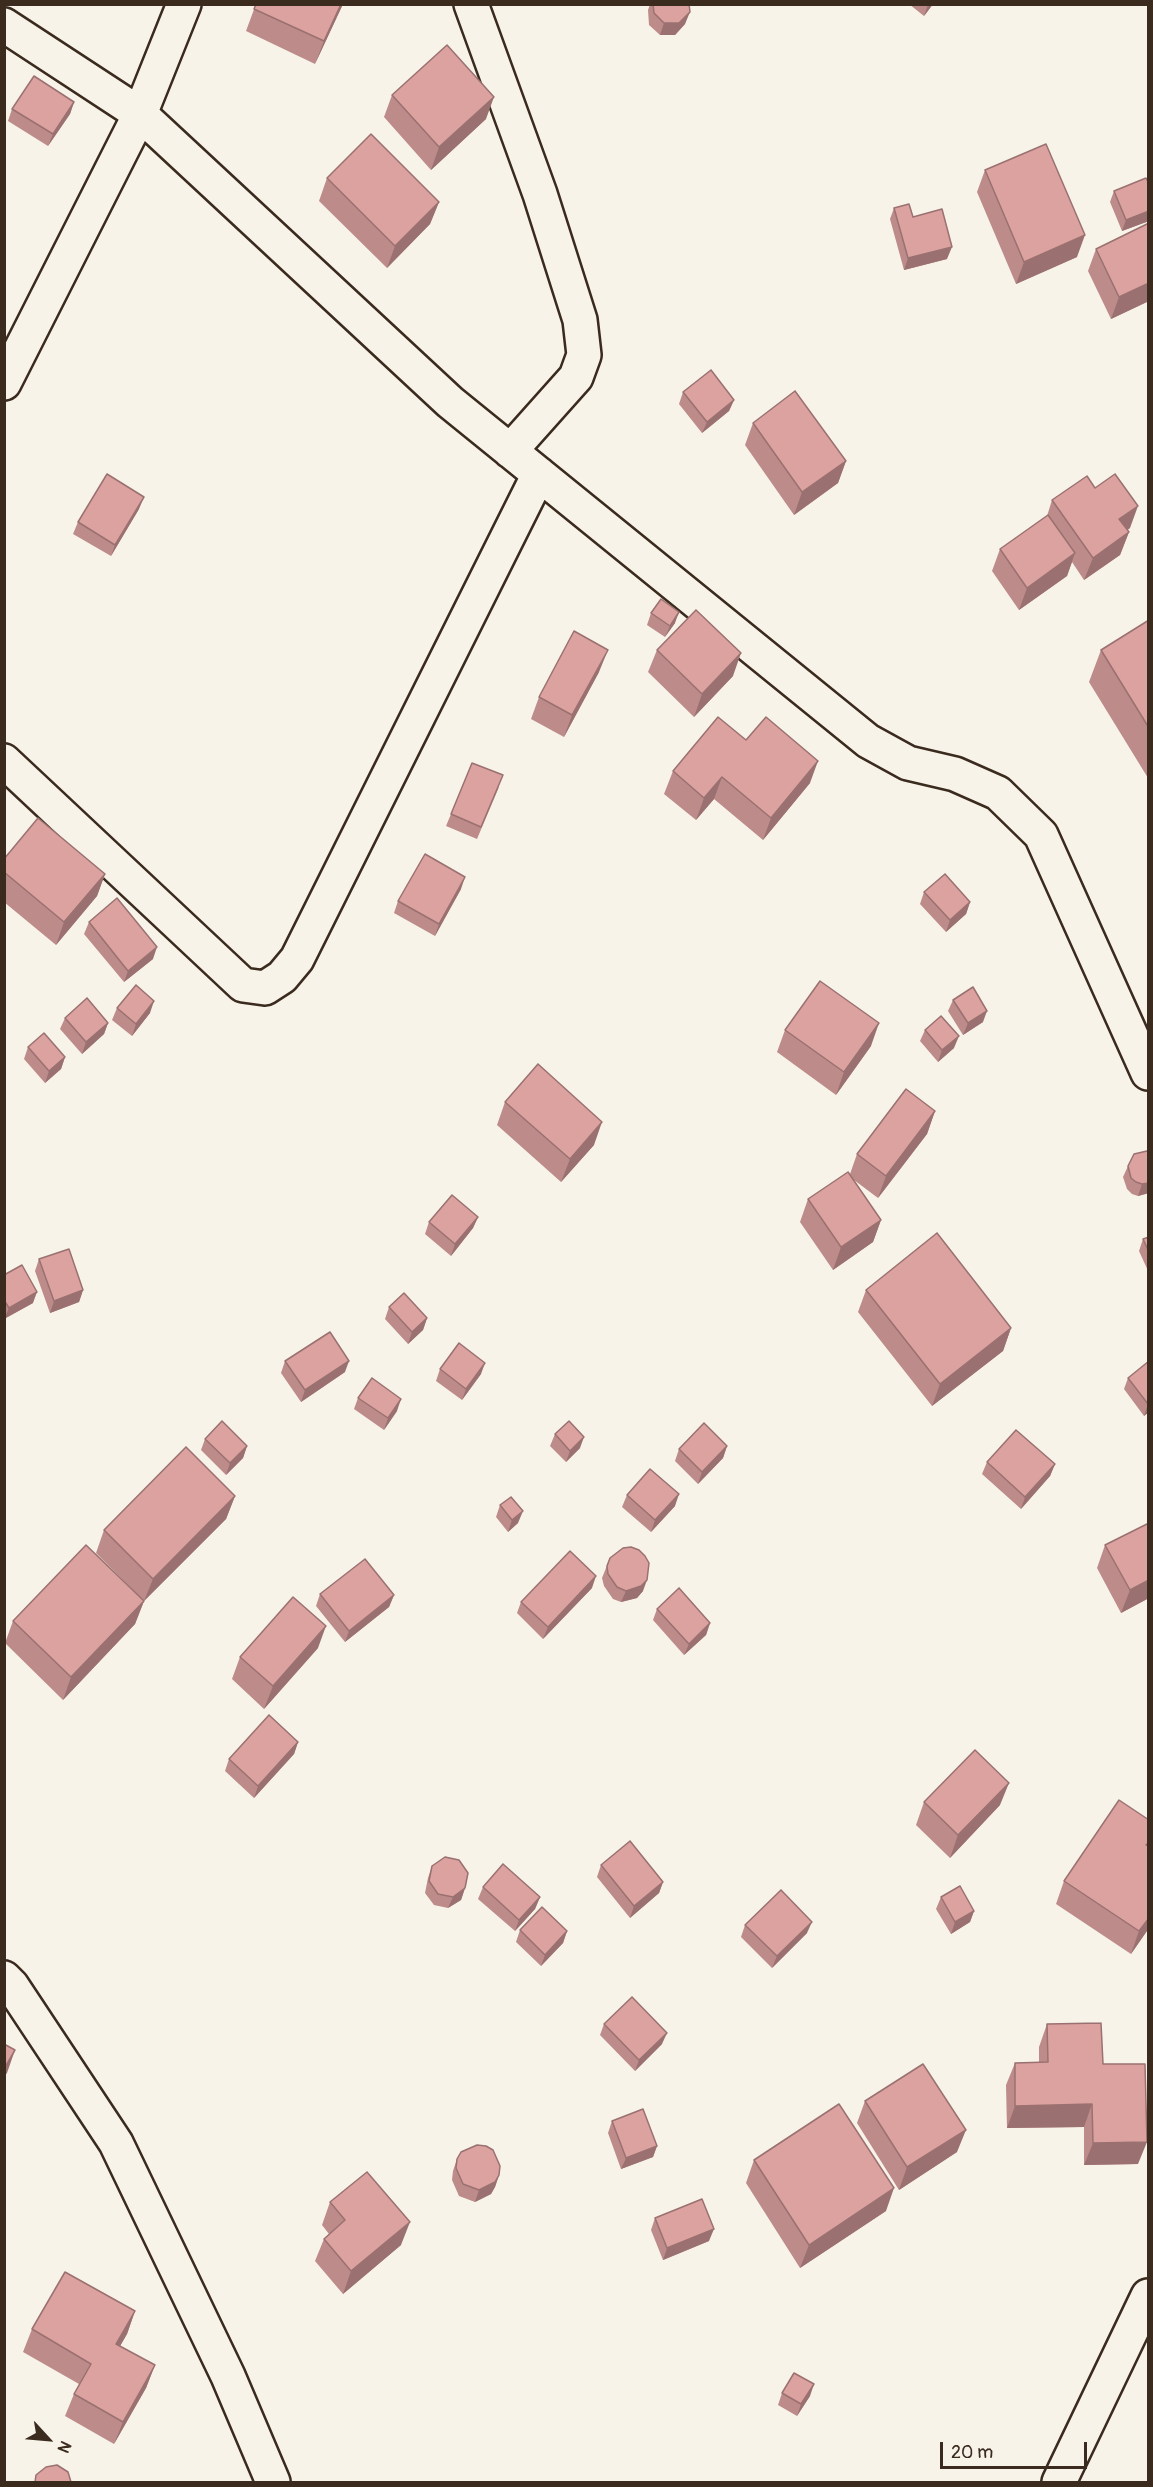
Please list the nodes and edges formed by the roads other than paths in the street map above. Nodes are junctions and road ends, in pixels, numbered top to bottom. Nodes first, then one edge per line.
1 (184, 4) edge
2 (471, 4) edge
3 (4, 25) edge
4 (140, 114) junction
5 (4, 383) edge
6 (510, 451) junction
7 (539, 474) junction
8 (4, 761) edge
9 (1149, 1073) edge
10 (4, 1978) edge
11 (1149, 2295) edge
12 (273, 2482) edge
13 (1059, 2482) edge

1 - 4 street
2 - 6 street
3 - 4 street
4 - 5 street
4 - 6 street
6 - 7 street
7 - 8 street
7 - 9 street
10 - 12 street
11 - 13 street

